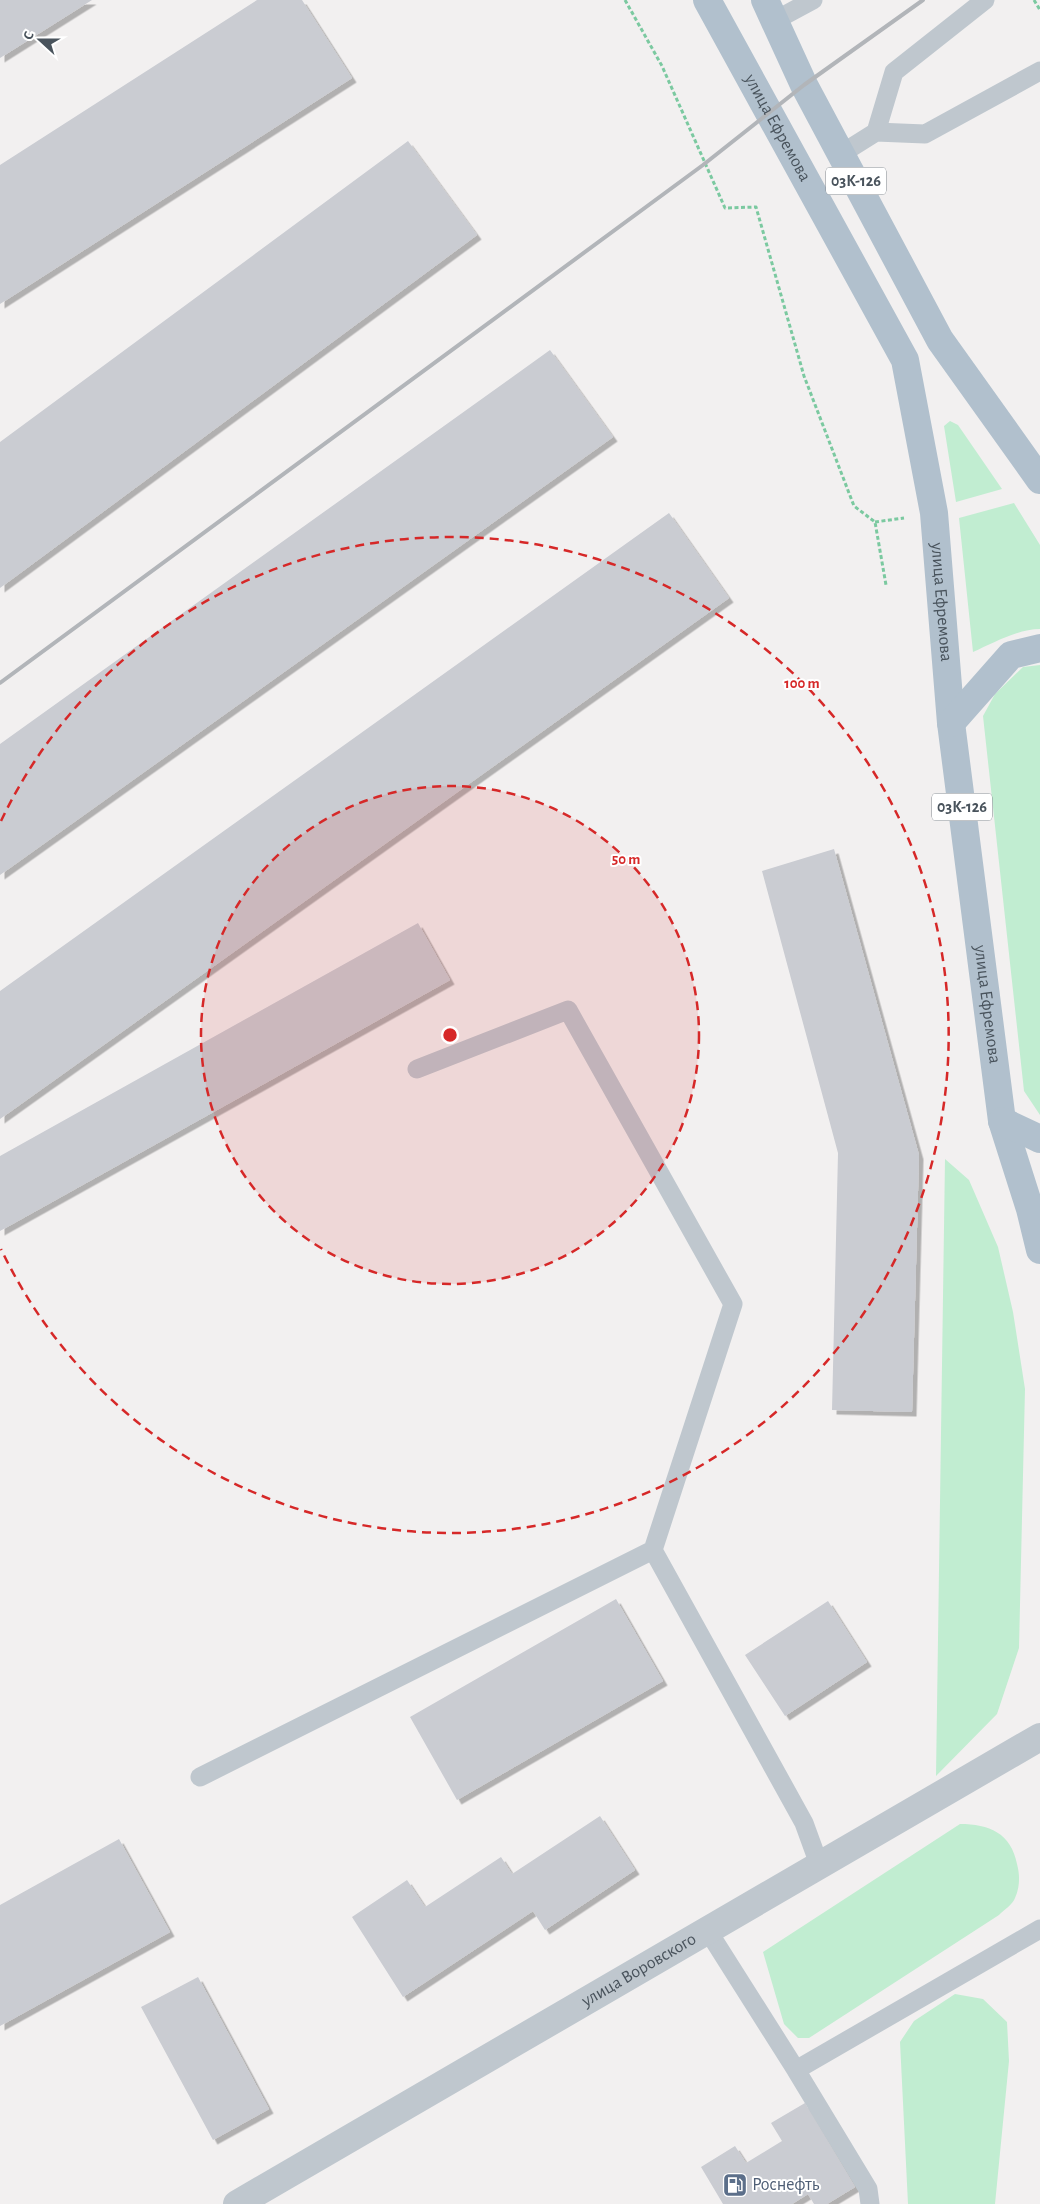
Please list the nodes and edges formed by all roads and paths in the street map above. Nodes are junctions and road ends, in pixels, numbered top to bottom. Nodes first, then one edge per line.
1 (625, 0) edge
2 (707, 0) edge
3 (813, 0) edge
4 (985, 0) edge
5 (1034, 0) edge
6 (769, 10) edge
7 (1040, 10) edge
8 (1040, 71) edge
9 (876, 132) junction
10 (841, 154) junction
11 (1040, 480) edge
12 (904, 518) dead end
13 (874, 522) junction
14 (886, 585) dead end
15 (1040, 648) edge
16 (951, 723) junction
17 (417, 1069) dead end
18 (1002, 1121) junction
19 (1040, 1139) edge
20 (1040, 1250) edge
21 (653, 1550) junction
22 (1040, 1738) edge
23 (200, 1777) dead end
24 (820, 1867) junction
25 (1040, 1929) edge
26 (708, 1931) junction
27 (796, 2070) junction
28 (237, 2204) edge
29 (870, 2204) edge

1 - 13 path
2 - 16 main road, улица Ефремова / 03К-126
3 - 6 lane
4 - 9 lane
5 - 7 path
6 - 10 main road, 03К-126
8 - 9 lane
9 - 10 lane
10 - 11 main road, 03К-126
12 - 13 path
13 - 14 path
15 - 16 main road
16 - 18 main road, улица Ефремова / 03К-126
17 - 21 lane
18 - 19 main road
18 - 20 main road, улица Ефремова / 03К-126
21 - 23 lane
21 - 24 lane
22 - 24 street, улица Воровского
24 - 26 street, улица Воровского
25 - 27 lane
26 - 27 lane
26 - 28 street, улица Воровского
27 - 29 lane

